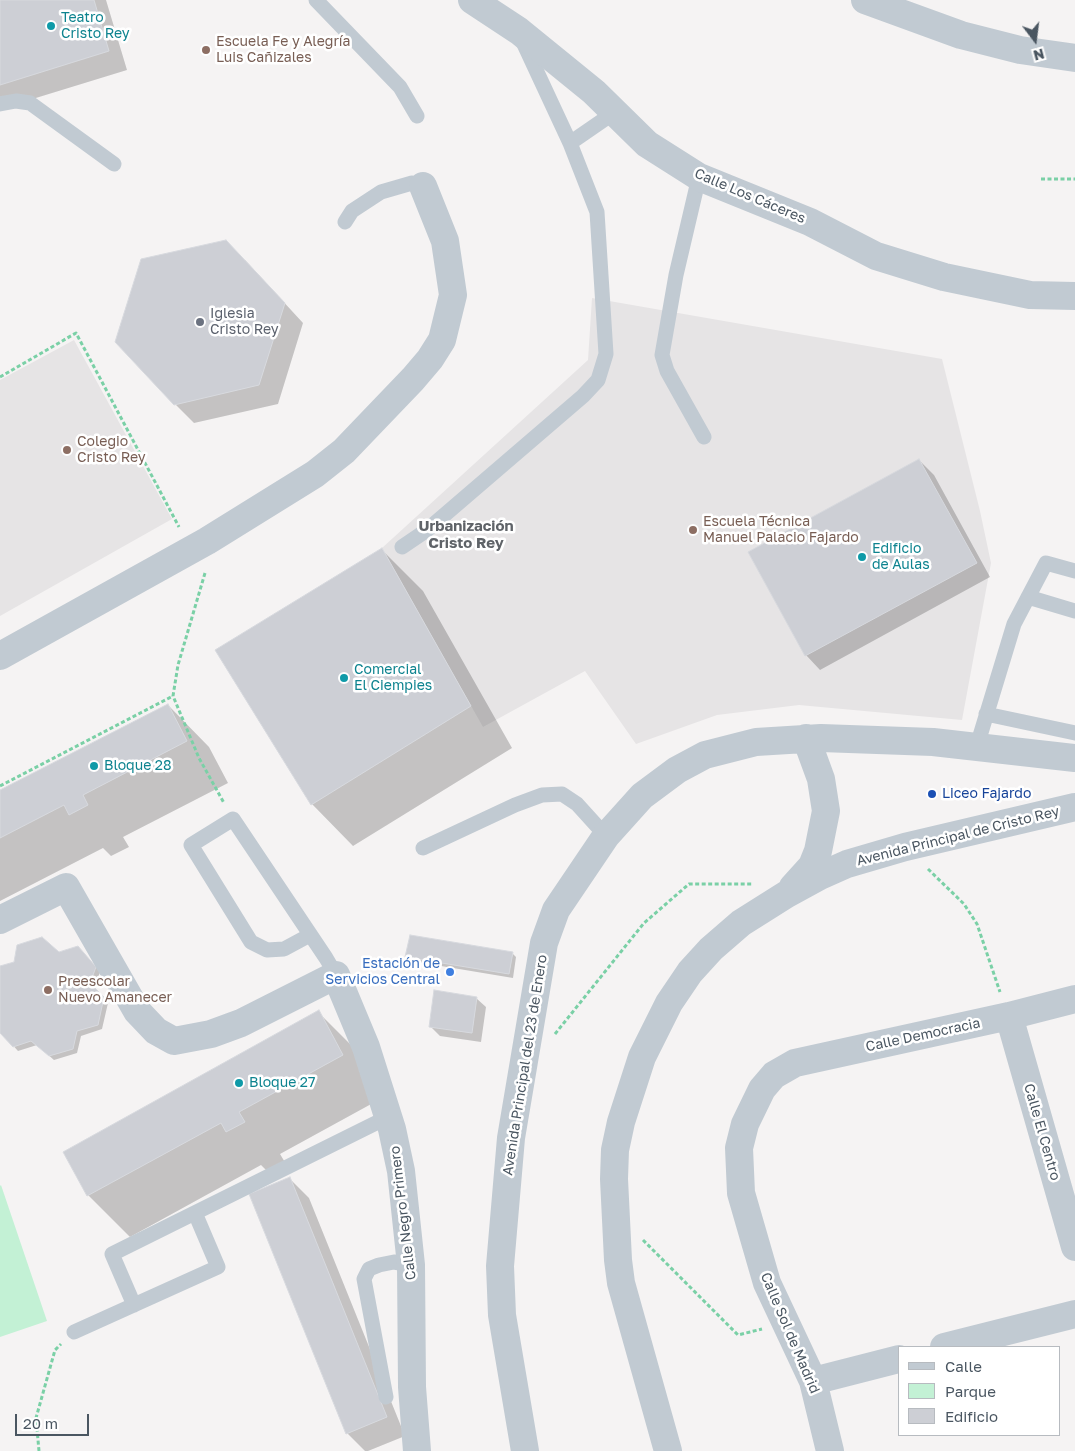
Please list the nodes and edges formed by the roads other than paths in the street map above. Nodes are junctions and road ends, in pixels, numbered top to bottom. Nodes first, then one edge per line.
1 (316, 0) edge
2 (472, 0) edge
3 (865, 0) edge
4 (519, 31) junction
5 (1075, 58) edge
6 (0, 104) edge
7 (615, 112) junction
8 (417, 116) dead end
9 (570, 143) junction
10 (114, 164) dead end
11 (700, 177) junction
12 (423, 186) joint
13 (345, 222) dead end
14 (1075, 296) edge
15 (704, 437) dead end
16 (402, 547) dead end
17 (1075, 571) edge
18 (1028, 597) junction
19 (1075, 611) edge
20 (0, 656) edge
21 (986, 714) junction
22 (1075, 733) edge
23 (806, 738) junction
24 (976, 749) junction
25 (1075, 758) edge
26 (1075, 807) edge
27 (606, 836) junction
28 (423, 848) dead end
29 (787, 894) junction
30 (0, 920) edge
31 (310, 934) junction
32 (336, 975) junction
33 (1075, 1000) edge
34 (1009, 1016) junction
35 (774, 1074) joint
36 (388, 1117) junction
37 (195, 1213) junction
38 (1075, 1247) edge
39 (411, 1265) junction
40 (134, 1305) junction
41 (1075, 1314) edge
42 (74, 1332) road end
43 (948, 1346) edge
44 (898, 1359) edge
45 (813, 1381) junction
46 (386, 1397) dead end
47 (418, 1451) edge
48 (525, 1451) edge
49 (668, 1451) edge
50 (830, 1451) edge

1 - 8 lane
2 - 4 street, Calle Los Cáceres
3 - 5 street
4 - 7 street, Calle Los Cáceres
4 - 9 lane
6 - 10 lane
7 - 9 lane
7 - 11 street, Calle Los Cáceres
9 - 16 lane
11 - 14 street, Calle Los Cáceres
11 - 15 lane
12 - 13 lane
12 - 20 street
17 - 18 lane
18 - 19 lane
18 - 21 lane
21 - 22 lane
21 - 24 lane
23 - 24 street, Avenida Principal del 23 de Enero
23 - 27 street, Avenida Principal del 23 de Enero
23 - 29 street
24 - 25 street, Avenida Principal del 23 de Enero
26 - 29 street, Avenida Principal de Cristo Rey
27 - 28 lane
27 - 48 street, Avenida Principal del 23 de Enero
29 - 49 street, Avenida Principal de Cristo Rey
30 - 32 street
31 - 31 lane
31 - 32 lane
32 - 36 street, Calle Negro Primero
33 - 34 street, Calle Democracia
34 - 35 street, Calle Democracia
34 - 38 street, Calle El Centro
35 - 45 street, Calle Sol de Madrid
36 - 37 lane
36 - 39 street, Calle Negro Primero
37 - 40 lane
37 - 40 lane
39 - 46 lane
39 - 47 street, Calle Negro Primero
40 - 42 lane
41 - 43 street
44 - 45 street
45 - 50 street, Calle Sol de Madrid

